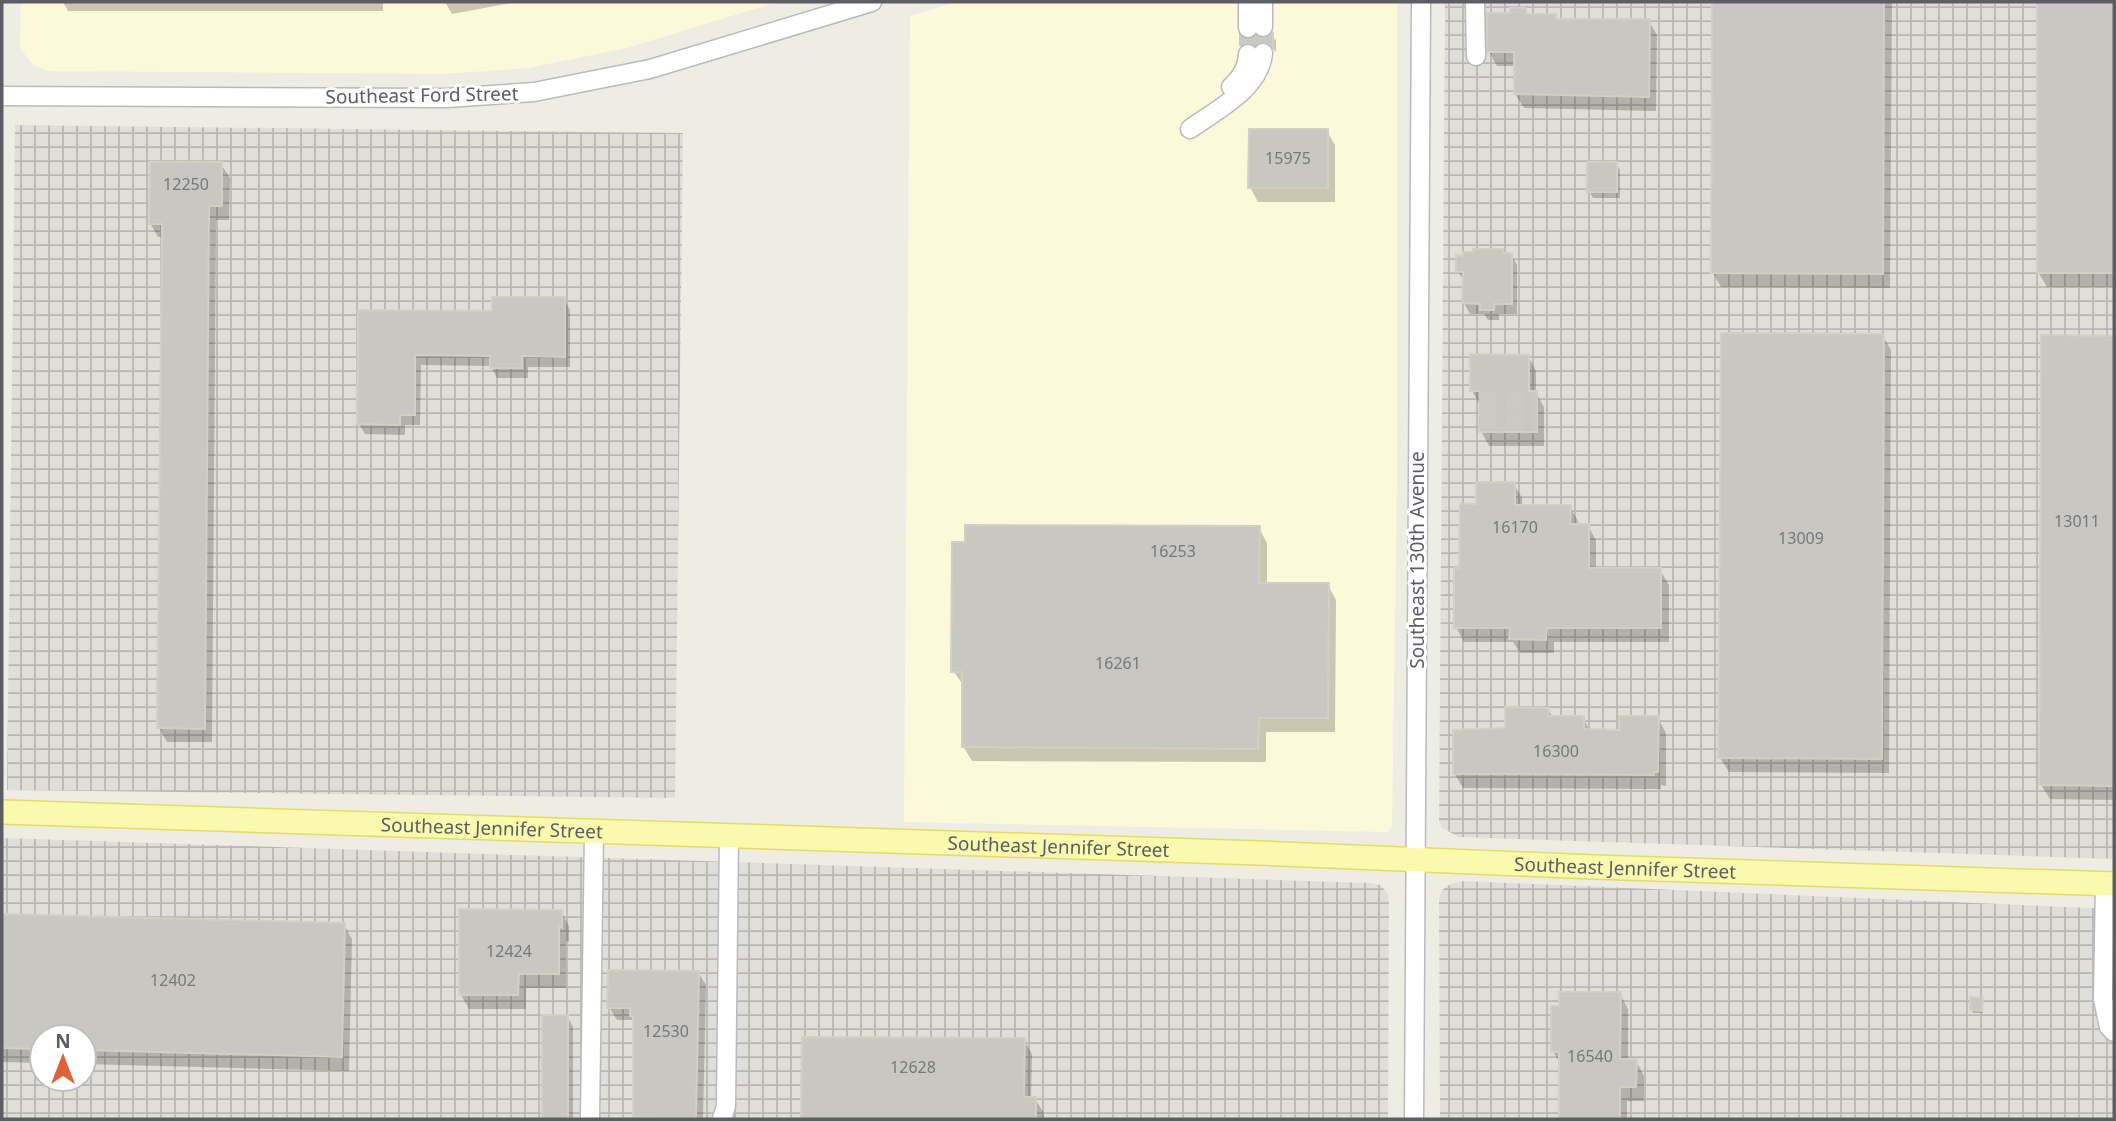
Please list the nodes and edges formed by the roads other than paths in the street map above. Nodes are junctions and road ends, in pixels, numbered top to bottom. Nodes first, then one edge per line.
1 (872, 2) edge
2 (1248, 2) edge
3 (1263, 2) edge
4 (1421, 2) edge
5 (1475, 2) edge
6 (1255, 54) tunnel mouth
7 (1476, 56) dead end
8 (2, 96) edge
9 (1190, 122) dead end
10 (2, 812) edge
11 (594, 831) junction
12 (729, 835) junction
13 (1416, 859) junction
14 (2110, 884) edge
15 (2114, 1032) edge
16 (590, 1119) edge
17 (722, 1119) edge
18 (1413, 1119) edge

1 - 8 street, Southeast Ford Street
2 - 3 street
4 - 13 street, Southeast 130th Avenue
5 - 7 street
6 - 9 street
10 - 11 main road, Southeast Jennifer Street
11 - 12 main road, Southeast Jennifer Street
11 - 16 street
12 - 13 main road, Southeast Jennifer Street
12 - 17 street
13 - 14 main road, Southeast Jennifer Street
13 - 18 street, Southeast 130th Avenue
14 - 15 street

